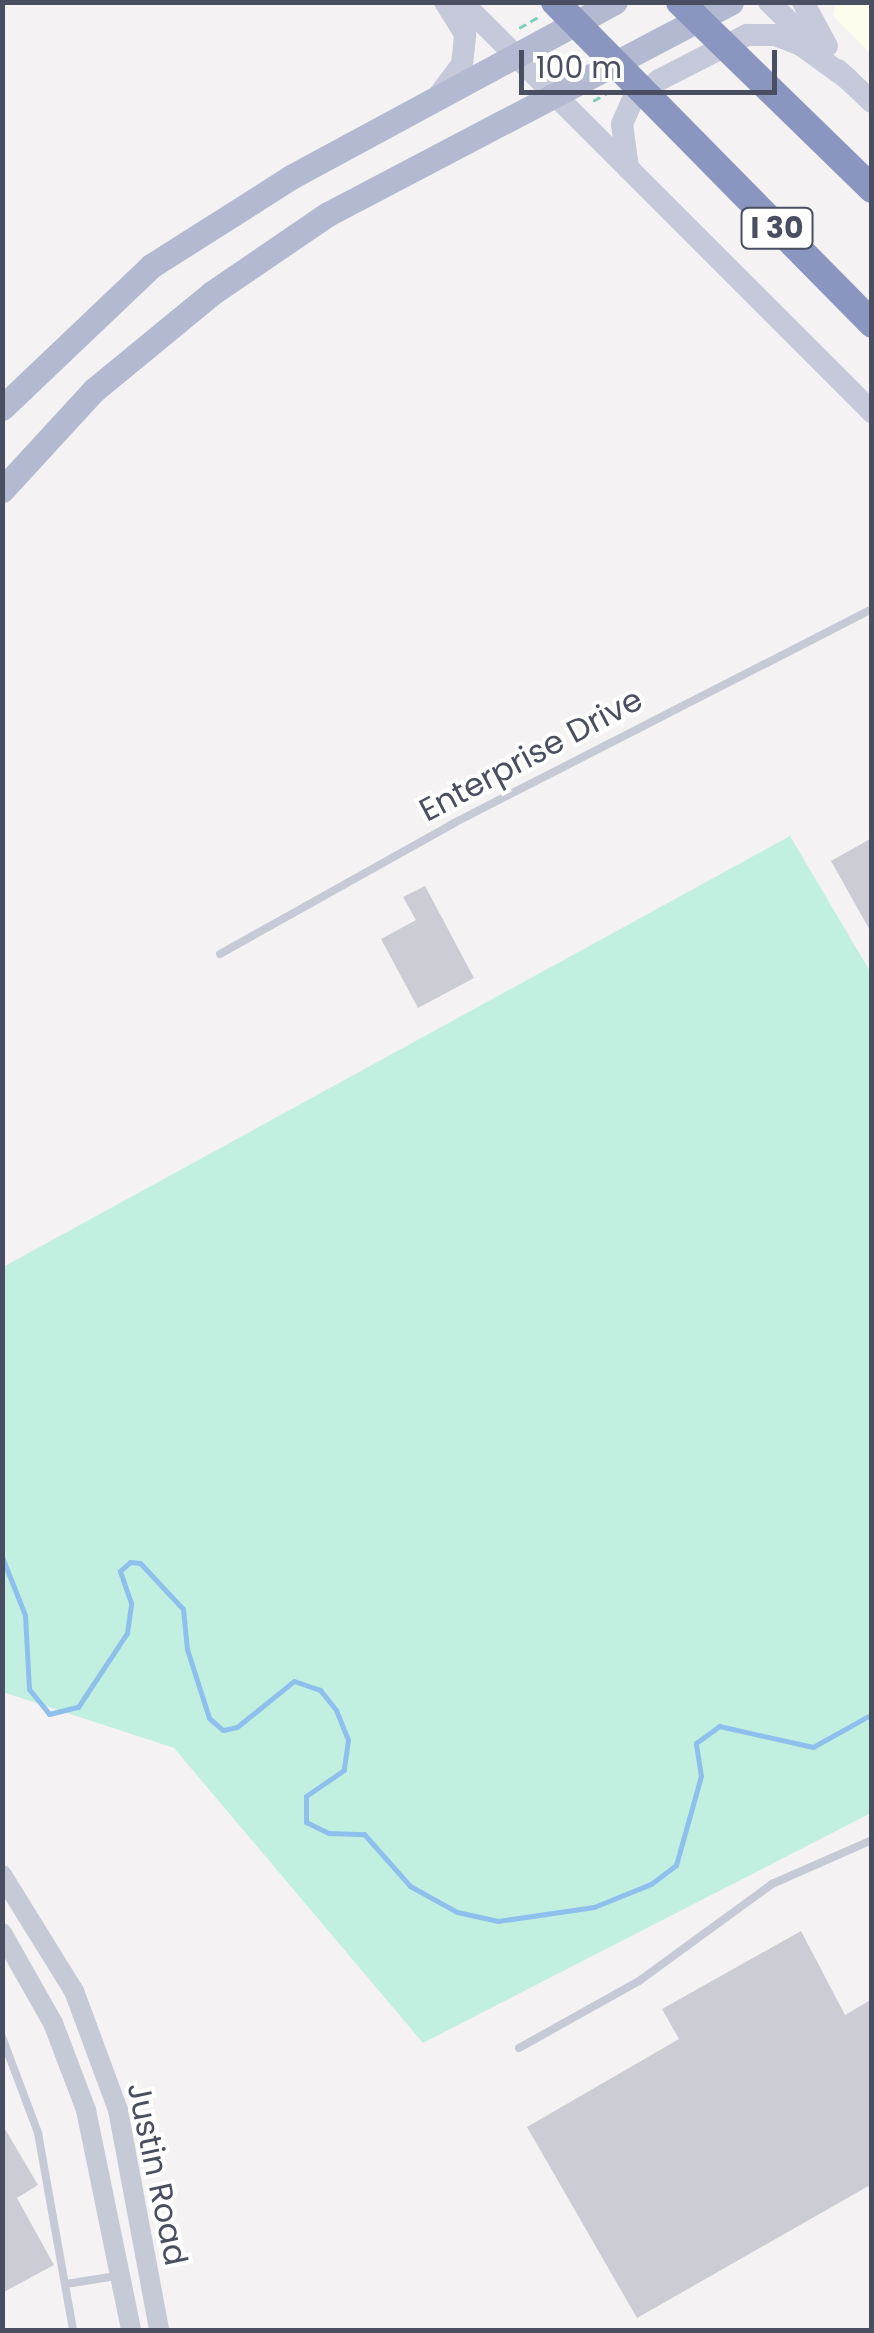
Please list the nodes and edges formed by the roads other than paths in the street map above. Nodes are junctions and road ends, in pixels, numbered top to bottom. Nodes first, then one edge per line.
1 (445, 2) edge
2 (462, 2) edge
3 (532, 2) edge
4 (555, 2) edge
5 (615, 2) edge
6 (680, 2) edge
7 (731, 2) edge
8 (769, 2) edge
9 (804, 2) edge
10 (700, 13) edge
11 (514, 56) junction
12 (848, 79) junction
13 (636, 85) junction
14 (553, 94) junction
15 (435, 98) junction
16 (872, 102) edge
17 (628, 168) junction
18 (872, 189) edge
19 (872, 324) edge
20 (2, 408) edge
21 (872, 412) edge
22 (2, 490) edge
23 (872, 609) edge
24 (220, 954) dead end
25 (872, 1840) edge
26 (2, 1874) edge
27 (2, 1932) edge
28 (2, 2037) edge
29 (519, 2048) dead end
30 (146, 2270) junction
31 (116, 2276) junction
32 (66, 2284) junction
33 (73, 2330) edge
34 (132, 2330) edge
35 (158, 2330) edge

1 - 15 main road
2 - 11 main road
3 - 13 highway
4 - 13 highway, I 30
5 - 11 main road
6 - 10 highway
7 - 14 main road
8 - 12 main road
9 - 12 main road
10 - 18 highway
11 - 14 main road
11 - 15 main road
12 - 16 main road
12 - 17 main road
13 - 19 highway, I 30
14 - 17 main road
14 - 22 main road
15 - 20 main road
17 - 21 main road
23 - 24 lane, Enterprise Drive
25 - 29 lane
26 - 30 street, Justin Road
27 - 31 street, Justin Road
28 - 32 lane
30 - 31 street
30 - 35 street, Justin Road
31 - 32 lane
31 - 34 street, Justin Road
32 - 33 lane

